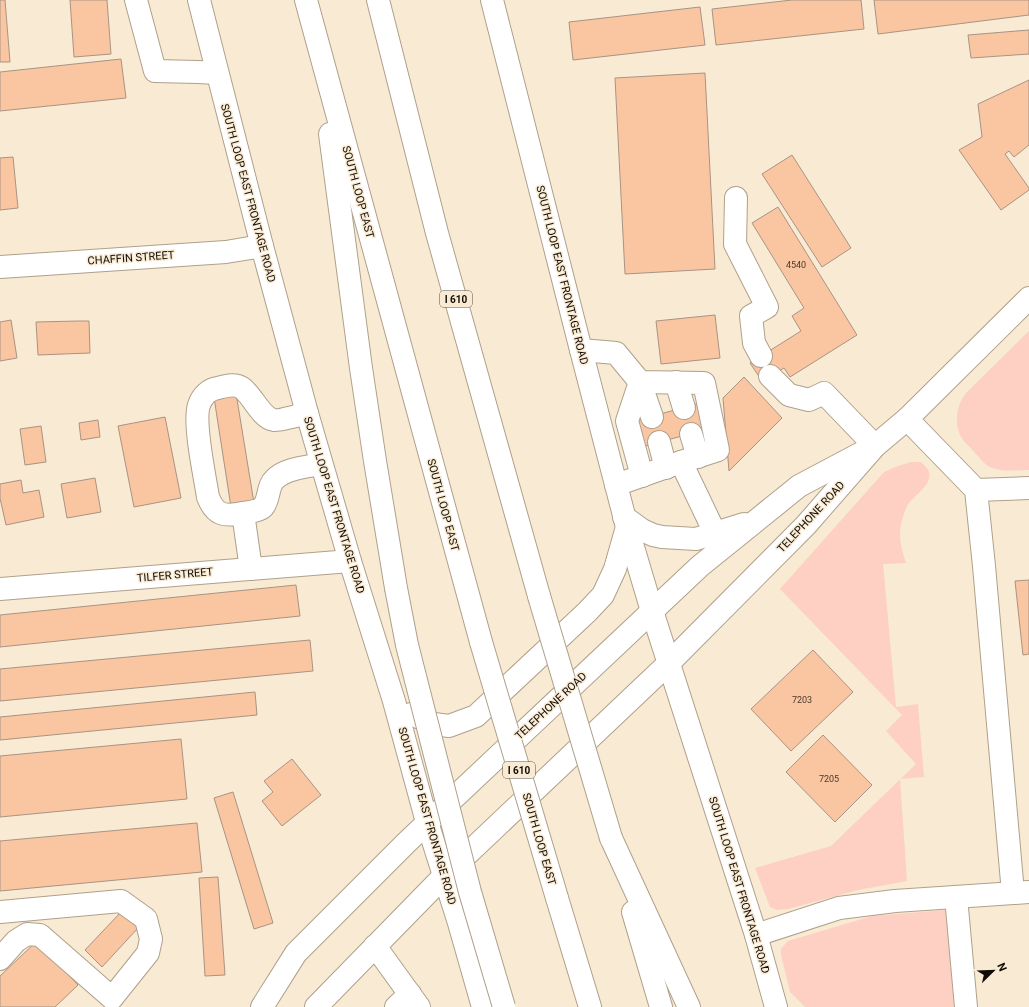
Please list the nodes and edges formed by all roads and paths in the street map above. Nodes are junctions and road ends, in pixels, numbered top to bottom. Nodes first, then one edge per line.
1 (136, 0) edge
2 (199, 0) edge
3 (306, 0) edge
4 (378, 0) edge
5 (492, 0) edge
6 (320, 52) junction
7 (218, 73) junction
8 (736, 198) dead end
9 (262, 246) junction
10 (0, 267) edge
11 (1029, 298) edge
12 (580, 350) junction
13 (760, 356) dead end
14 (770, 376) dead end
15 (640, 382) junction
16 (676, 382) junction
17 (684, 408) dead end
18 (307, 413) junction
19 (652, 417) dead end
20 (907, 419) junction
21 (691, 434) dead end
22 (659, 442) dead end
23 (875, 446) junction
24 (681, 462) junction
25 (322, 464) junction
26 (642, 476) junction
27 (616, 485) junction
28 (1029, 488) edge
29 (976, 490) junction
30 (243, 513) junction
31 (758, 519) junction
32 (626, 522) junction
33 (715, 533) junction
34 (350, 562) junction
35 (251, 569) junction
36 (0, 589) edge
37 (652, 611) junction
38 (670, 663) junction
39 (394, 702) junction
40 (427, 822) junction
41 (611, 838) junction
42 (444, 876) junction
43 (1021, 892) edge
44 (956, 897) junction
45 (0, 912) edge
46 (756, 934) junction
47 (375, 946) junction
48 (0, 959) edge
49 (408, 1003) edge
50 (112, 1004) edge
51 (262, 1007) edge
52 (316, 1007) edge
53 (483, 1007) edge
54 (504, 1007) edge
55 (590, 1007) edge
56 (660, 1007) edge
57 (689, 1007) edge
58 (776, 1007) edge
59 (966, 1007) edge

1 - 7 main road
2 - 7 main road, SOUTH LOOP EAST FRONTAGE ROAD
3 - 6 main road, SOUTH LOOP EAST / I 610
4 - 41 main road, I 610, bridge
5 - 12 main road, SOUTH LOOP EAST FRONTAGE ROAD
6 - 54 main road, bridge
6 - 55 main road, SOUTH LOOP EAST / I 610, bridge
7 - 9 main road, SOUTH LOOP EAST FRONTAGE ROAD
8 - 13 main road
9 - 10 main road, CHAFFIN STREET
9 - 18 main road, SOUTH LOOP EAST FRONTAGE ROAD
11 - 20 main road, TELEPHONE ROAD
12 - 15 main road
12 - 27 main road, SOUTH LOOP EAST FRONTAGE ROAD
14 - 23 main road
15 - 16 main road
15 - 19 main road
15 - 26 main road
16 - 17 main road
16 - 24 main road
18 - 25 main road, SOUTH LOOP EAST FRONTAGE ROAD
18 - 30 main road
20 - 23 main road, TELEPHONE ROAD
20 - 29 main road
21 - 24 main road
22 - 24 main road
23 - 31 main road, TELEPHONE ROAD
23 - 38 main road, TELEPHONE ROAD
24 - 26 main road
24 - 33 main road
25 - 30 main road
25 - 34 main road, SOUTH LOOP EAST FRONTAGE ROAD
26 - 27 main road
27 - 32 main road, SOUTH LOOP EAST FRONTAGE ROAD
28 - 29 main road
29 - 43 main road
30 - 35 main road
31 - 33 main road
31 - 37 main road, TELEPHONE ROAD
32 - 33 main road
32 - 37 main road, SOUTH LOOP EAST FRONTAGE ROAD
32 - 39 main road
34 - 35 main road, TILFER STREET
34 - 39 main road, SOUTH LOOP EAST FRONTAGE ROAD
35 - 36 main road, TILFER STREET
37 - 38 main road, SOUTH LOOP EAST FRONTAGE ROAD
37 - 40 main road, TELEPHONE ROAD
38 - 42 main road, TELEPHONE ROAD
38 - 46 main road, SOUTH LOOP EAST FRONTAGE ROAD
39 - 40 main road, SOUTH LOOP EAST FRONTAGE ROAD
40 - 42 main road, SOUTH LOOP EAST FRONTAGE ROAD
40 - 51 main road, TELEPHONE ROAD
41 - 56 main road, I 610
41 - 57 main road
42 - 47 main road, TELEPHONE ROAD
42 - 53 main road, SOUTH LOOP EAST FRONTAGE ROAD
43 - 44 main road
44 - 46 main road
44 - 59 main road
45 - 50 main road
46 - 58 main road, SOUTH LOOP EAST FRONTAGE ROAD
47 - 49 main road
47 - 52 main road, TELEPHONE ROAD
48 - 50 main road

